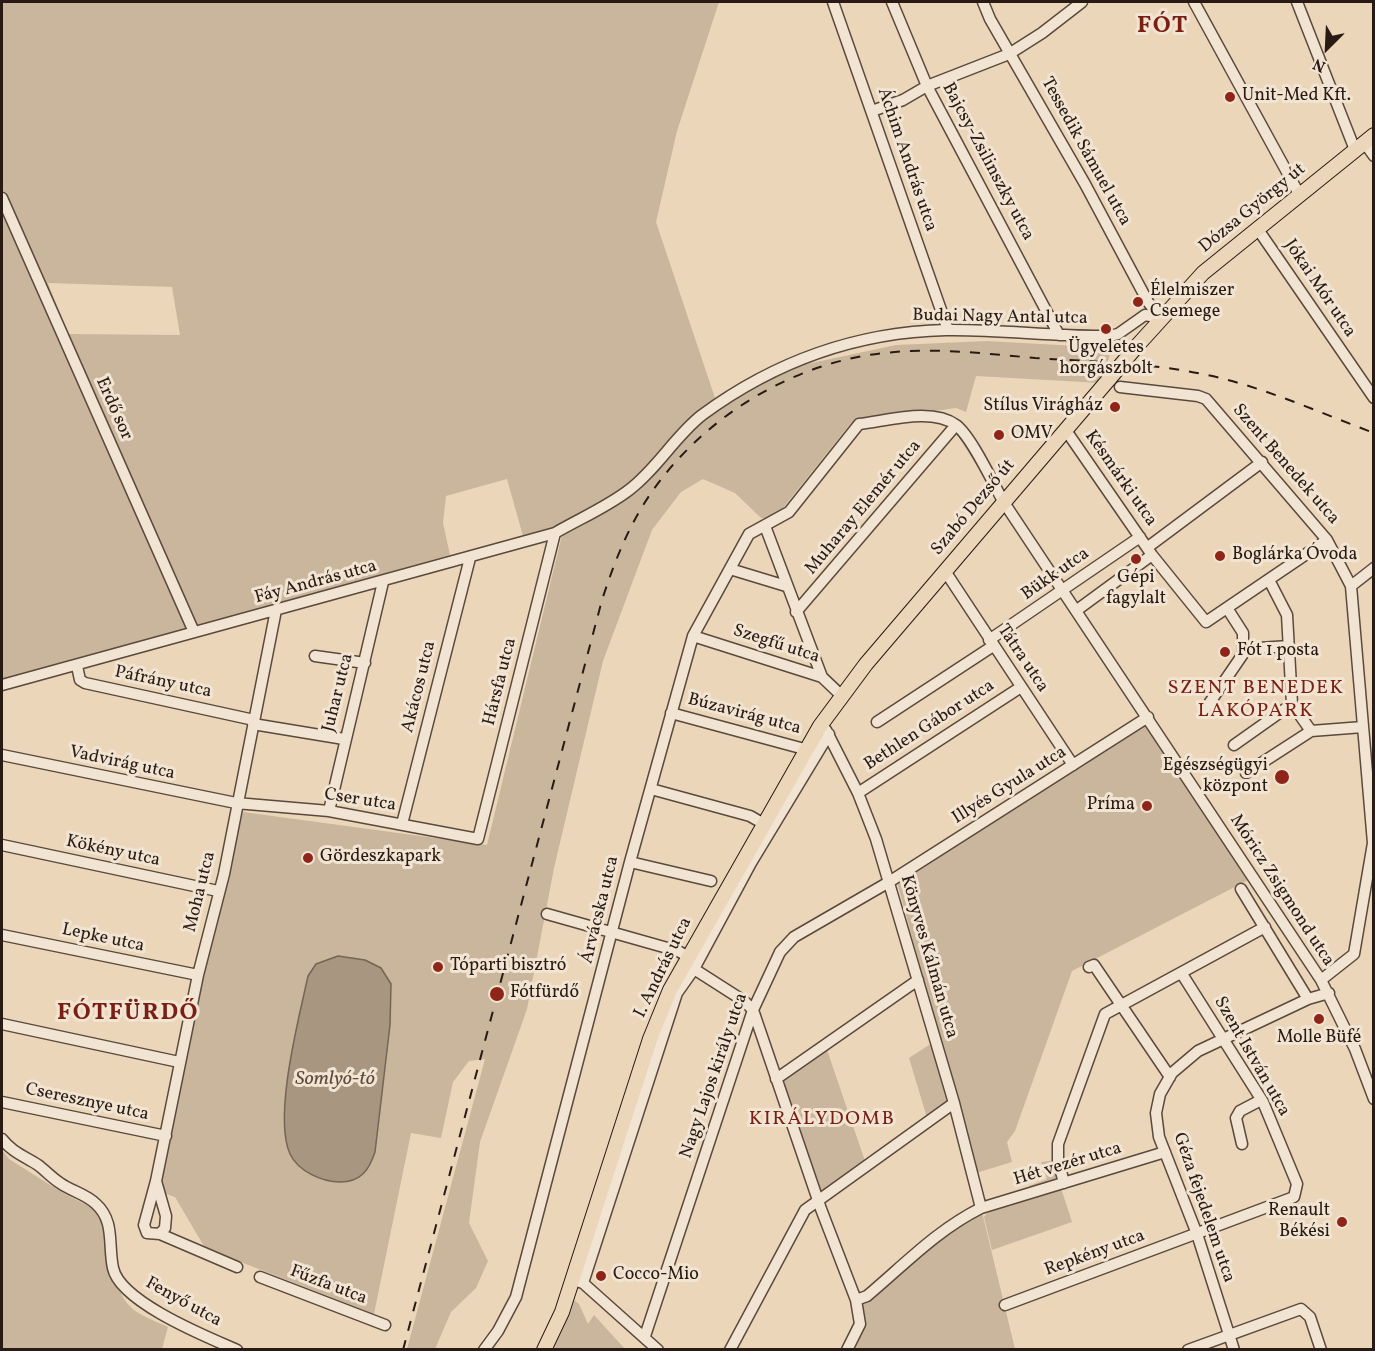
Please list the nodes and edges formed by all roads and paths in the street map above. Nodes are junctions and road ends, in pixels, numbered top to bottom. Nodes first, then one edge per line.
1 (833, 2) edge
2 (892, 2) edge
3 (983, 2) edge
4 (1082, 2) edge
5 (1194, 2) edge
6 (1297, 2) edge
7 (1010, 54) junction
8 (927, 86) junction
9 (872, 111) junction
10 (1364, 142) edge
11 (1374, 156) edge
12 (1299, 194) junction
13 (2, 198) edge
14 (5, 214) edge
15 (1257, 228) junction
16 (1161, 318) junction
17 (948, 330) junction
18 (1059, 335) junction
19 (1115, 383) junction
20 (1374, 398) edge
21 (956, 425) junction
22 (1065, 429) junction
23 (1262, 462) junction
24 (630, 489) joint
25 (1003, 501) junction
26 (765, 526) junction
27 (555, 533) junction
28 (1140, 537) junction
29 (1327, 540) junction
30 (1150, 551) junction
31 (470, 558) junction
32 (1374, 568) edge
33 (730, 569) junction
34 (945, 572) junction
35 (1269, 580) junction
36 (383, 582) junction
37 (786, 586) junction
38 (1351, 586) junction
39 (1064, 589) junction
40 (1227, 608) junction
41 (276, 610) junction
42 (1077, 610) junction
43 (796, 612) junction
44 (194, 633) junction
45 (693, 636) junction
46 (991, 643) junction
47 (1289, 646) junction
48 (1259, 648) dead end
49 (315, 656) dead end
50 (364, 663) junction
51 (76, 666) junction
52 (822, 677) junction
53 (2, 685) edge
54 (1021, 687) junction
55 (842, 696) junction
56 (1292, 704) junction
57 (1204, 711) dead end
58 (672, 713) junction
59 (1148, 717) junction
60 (253, 722) junction
61 (877, 722) dead end
62 (1363, 727) junction
63 (825, 730) junction
64 (1311, 730) junction
65 (344, 739) junction
66 (1233, 745) dead end
67 (808, 750) junction
68 (2, 755) edge
69 (1073, 765) junction
70 (1246, 773) dead end
71 (651, 789) junction
72 (858, 794) junction
73 (236, 803) junction
74 (328, 811) junction
75 (402, 824) junction
76 (764, 824) junction
77 (478, 839) joint
78 (1373, 843) edge
79 (2, 845) edge
80 (630, 862) junction
81 (711, 881) dead end
82 (889, 882) junction
83 (1241, 889) dead end
84 (218, 891) junction
85 (547, 915) dead end
86 (1265, 927) junction
87 (612, 933) junction
88 (2, 935) edge
89 (687, 956) junction
90 (1089, 967) dead end
91 (694, 969) junction
92 (1182, 974) junction
93 (198, 975) junction
94 (918, 980) junction
95 (1321, 980) junction
96 (1329, 993) junction
97 (1308, 999) junction
98 (1121, 1005) junction
99 (753, 1011) junction
100 (2, 1024) edge
101 (1224, 1039) junction
102 (179, 1062) junction
103 (1170, 1077) junction
104 (776, 1079) junction
105 (1374, 1099) edge
106 (1261, 1100) junction
107 (2, 1102) edge
108 (954, 1103) junction
109 (165, 1136) junction
110 (2, 1139) edge
111 (1242, 1144) dead end
112 (1165, 1152) junction
113 (156, 1180) junction
114 (1064, 1183) junction
115 (817, 1199) junction
116 (981, 1208) junction
117 (160, 1233) junction
118 (1197, 1234) junction
119 (237, 1267) dead end
120 (260, 1277) dead end
121 (578, 1281) junction
122 (856, 1300) junction
123 (1005, 1305) dead end
124 (385, 1325) dead end
125 (1229, 1335) junction
126 (645, 1336) junction
127 (218, 1346) edge
128 (237, 1350) edge
129 (484, 1350) edge
130 (544, 1350) edge
131 (658, 1350) edge
132 (730, 1350) edge
133 (847, 1350) edge
134 (1188, 1350) edge
135 (1234, 1350) edge
136 (1321, 1350) edge

1 - 9 street, Áchim András utca
2 - 8 street, Bajcsy-Zsilinszky utca
3 - 7 street, Tessedik Sámuel utca
4 - 7 street
5 - 12 street
6 - 10 street
7 - 8 street
7 - 16 street, Tessedik Sámuel utca
8 - 9 street
8 - 18 street, Bajcsy-Zsilinszky utca
9 - 17 street, Áchim András utca
10 - 11 street
10 - 12 main road, Dózsa György út
12 - 15 main road, Dózsa György út
13 - 14 street, Erdő sor
14 - 44 street, Erdő sor
15 - 16 main road, Dózsa György út
15 - 20 street, Jókai Mór utca
16 - 18 street, Budai Nagy Antal utca
16 - 19 main road, Szabó Dezső út, bridge
17 - 18 street, Budai Nagy Antal utca
17 - 24 street, Budai Nagy Antal utca
19 - 22 main road, Szabó Dezső út
19 - 23 street, Szent Benedek utca
21 - 25 street, Móricz Zsigmond utca
21 - 26 street, Árvácska utca
21 - 43 street, Muharay Elemér utca
22 - 25 main road, Szabó Dezső út
22 - 28 street, Késmárki utca
23 - 29 street, Szent Benedek utca
23 - 30 street
24 - 27 street, Fáy András utca
25 - 34 main road, Szabó Dezső út
25 - 39 street, Móricz Zsigmond utca
26 - 33 street, Árvácska utca
26 - 37 street
27 - 31 street, Fáy András utca
27 - 77 street, Hársfa utca
28 - 30 street, Késmárki utca
28 - 39 street, Bükk utca
29 - 35 street
29 - 38 street, Szent Benedek utca
30 - 40 street, Késmárki utca
30 - 42 street
31 - 36 street, Fáy András utca
31 - 75 street, Akácos utca
32 - 38 street
33 - 37 street
33 - 45 street, Árvácska utca
34 - 46 street, Tátra utca
34 - 55 main road, Szabó Dezső út
35 - 40 street
35 - 47 street
36 - 41 street, Fáy András utca
36 - 50 street, Juhar utca
37 - 43 street
38 - 62 street, Szent Benedek utca
39 - 42 street, Móricz Zsigmond utca
39 - 46 street, Bükk utca
40 - 57 street
41 - 44 street, Fáy András utca
41 - 60 street, Moha utca
42 - 59 street, Móricz Zsigmond utca
43 - 52 street
44 - 51 street, Fáy András utca
45 - 52 street, Szegfű utca
45 - 58 street, Árvácska utca
46 - 54 street, Tátra utca
46 - 61 street, Bükk utca
47 - 48 street
47 - 56 street
49 - 50 street
50 - 65 street, Juhar utca
51 - 53 street, Fáy András utca
51 - 60 street, Páfrány utca
52 - 55 street, Szegfű utca
54 - 69 street, Tátra utca
54 - 72 street, Bethlen Gábor utca
55 - 63 main road, Szabó Dezső út
56 - 64 street
56 - 66 street
58 - 67 street, Búzavirág utca
58 - 71 street, Árvácska utca
59 - 69 street, Illyés Gyula utca
59 - 95 street, Móricz Zsigmond utca
60 - 65 street, Páfrány utca
60 - 73 street, Moha utca
62 - 64 street
62 - 78 street, Szent Benedek utca
63 - 67 main road, I. András utca
63 - 72 street, Könyves Kálmán utca
63 - 91 street, I. András utca
64 - 70 street
65 - 74 street, Juhar utca
67 - 76 main road, I. András utca
68 - 73 street, Vadvirág utca
69 - 82 street, Illyés Gyula utca
71 - 76 street
71 - 80 street, Árvácska utca
72 - 82 street, Könyves Kálmán utca
73 - 74 street, Cser utca
73 - 84 street, Moha utca
74 - 75 street, Cser utca
75 - 77 street, Cser utca
76 - 89 main road, I. András utca
78 - 95 street, Szent Benedek utca
79 - 84 street, Kökény utca
80 - 81 street
80 - 87 street, Árvácska utca
82 - 94 street, Könyves Kálmán utca
82 - 99 street, Nagy Lajos király utca
83 - 86 street
84 - 93 street, Moha utca
85 - 87 street
86 - 92 street
86 - 97 street
87 - 89 street
87 - 129 street, Árvácska utca
88 - 93 street, Lepke utca
89 - 121 main road, I. András utca
90 - 98 street
91 - 99 street
91 - 121 street, I. András utca
92 - 98 street
92 - 101 street, Szent István utca
93 - 102 street, Moha utca
94 - 104 street
94 - 108 street, Könyves Kálmán utca
95 - 96 street, Móricz Zsigmond utca
96 - 97 street, Géza fejedelem utca
96 - 105 street, Móricz Zsigmond utca
97 - 101 street, Géza fejedelem utca
98 - 103 street
98 - 114 street
99 - 104 street
99 - 126 street, Nagy Lajos király utca
100 - 102 street
101 - 103 street, Géza fejedelem utca
101 - 106 street, Szent István utca
102 - 109 street, Moha utca
103 - 112 street, Géza fejedelem utca
104 - 115 street
106 - 111 street
106 - 118 street, Szent István utca
107 - 109 street, Cseresznye utca
108 - 115 street
108 - 116 street, Könyves Kálmán utca
109 - 113 street, Moha utca
110 - 127 street, Fenyő utca
112 - 114 street, Hét vezér utca
112 - 118 street, Géza fejedelem utca
113 - 117 street, Moha utca
113 - 117 street, Moha utca
114 - 116 street, Hét vezér utca
115 - 122 street
115 - 132 street
116 - 122 street, Hét vezér utca
117 - 119 street
118 - 123 street, Repkény utca
118 - 125 street, Géza fejedelem utca
120 - 124 street, Fűzfa utca
121 - 126 street
121 - 130 main road
122 - 133 street
125 - 134 street
125 - 135 street, Géza fejedelem utca
125 - 136 street
126 - 131 street
127 - 128 street, Fenyő utca

